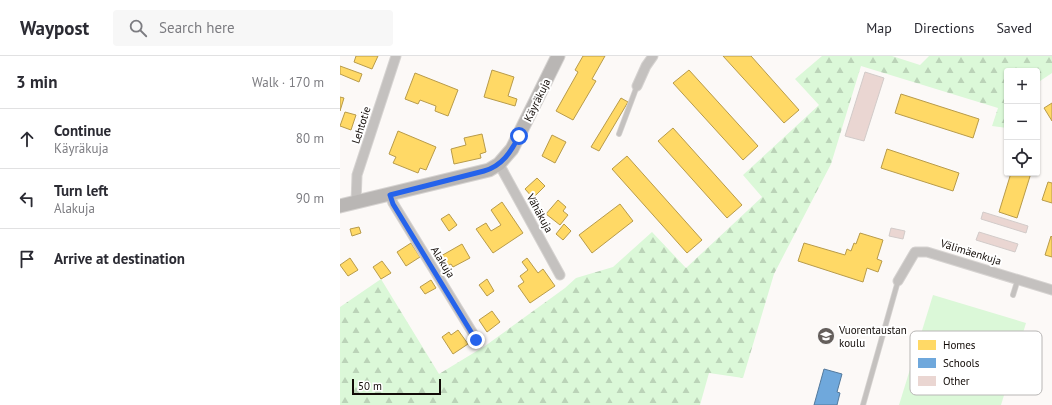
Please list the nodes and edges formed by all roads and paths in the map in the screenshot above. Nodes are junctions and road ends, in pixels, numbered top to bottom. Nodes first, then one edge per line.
1 (396, 56) edge
2 (558, 56) edge
3 (653, 56) edge
4 (637, 86) joint
5 (619, 134) dead end
6 (499, 164) junction
7 (390, 195) junction
8 (356, 203) junction
9 (340, 206) edge
10 (560, 275) dead end
11 (1018, 279) junction
12 (898, 281) joint
13 (1052, 290) edge
14 (1013, 295) dead end
15 (476, 340) dead end
16 (863, 405) edge

1 - 8 street, Lehtotie
2 - 6 street, Käyräkuja
3 - 4 street
4 - 5 lane
6 - 7 street, Käyräkuja
6 - 10 street, Vähäkuja
7 - 8 street, Käyräkuja
7 - 15 street, Alakuja
8 - 9 street, Käyräkuja
11 - 12 street, Välimäenkuja
11 - 13 street, Välimäenkuja
11 - 14 lane
12 - 16 lane

